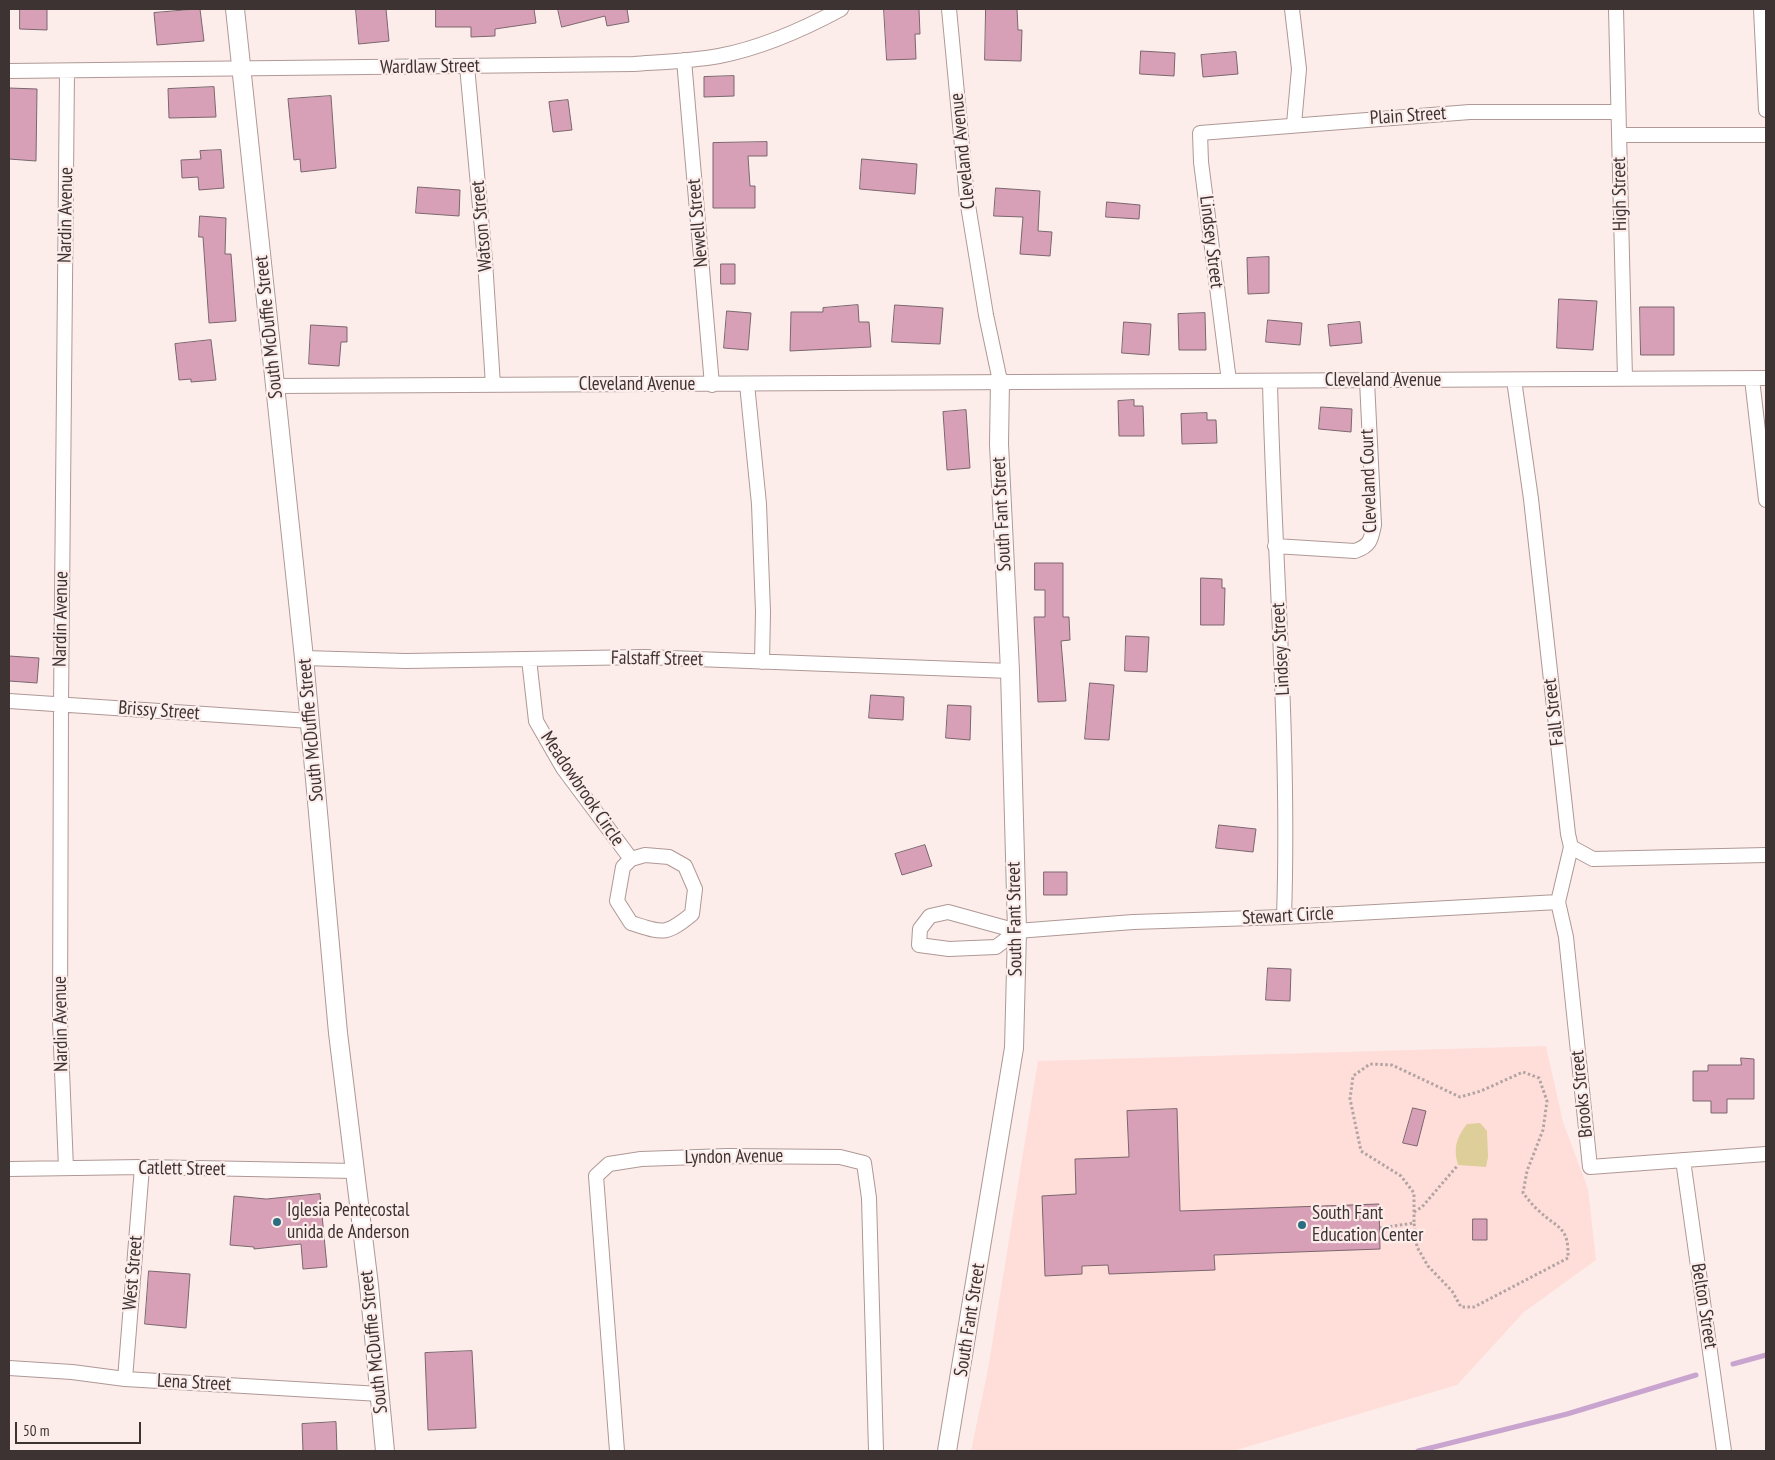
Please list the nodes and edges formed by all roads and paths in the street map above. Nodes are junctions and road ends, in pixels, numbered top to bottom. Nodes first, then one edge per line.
1 (235, 9) edge
2 (842, 9) edge
3 (949, 9) edge
4 (1292, 9) edge
5 (1616, 9) edge
6 (1761, 9) edge
7 (684, 60) junction
8 (467, 66) junction
9 (242, 68) junction
10 (9, 71) edge
11 (67, 71) junction
12 (1766, 110) edge
13 (1617, 112) junction
14 (1294, 124) junction
15 (1200, 133) joint
16 (1619, 135) junction
17 (1766, 135) edge
18 (1766, 378) edge
19 (1625, 379) junction
20 (1752, 379) junction
21 (1514, 380) junction
22 (1000, 381) junction
23 (1367, 381) junction
24 (1229, 382) junction
25 (1270, 382) junction
26 (747, 384) junction
27 (493, 385) junction
28 (712, 385) junction
29 (275, 386) junction
30 (1766, 500) edge
31 (1275, 546) junction
32 (304, 658) junction
33 (530, 658) junction
34 (762, 662) junction
35 (1010, 671) junction
36 (9, 701) edge
37 (61, 704) junction
38 (310, 721) junction
39 (1571, 847) junction
40 (1766, 855) edge
41 (631, 859) junction
42 (1558, 902) junction
43 (1284, 916) junction
44 (1017, 931) junction
45 (1766, 1154) edge
46 (1683, 1160) junction
47 (1458, 1165) dead end
48 (66, 1168) junction
49 (142, 1168) junction
50 (9, 1169) edge
51 (355, 1171) junction
52 (1414, 1212) junction
53 (1414, 1223) junction
54 (1380, 1228) dead end
55 (9, 1368) edge
56 (124, 1379) junction
57 (380, 1394) junction
58 (385, 1451) edge
59 (617, 1451) edge
60 (876, 1451) edge
61 (947, 1451) edge
62 (1724, 1451) edge

1 - 9 street, South McDuffie Street
2 - 7 street, Wardlaw Street
3 - 22 street, Cleveland Avenue
4 - 14 street
5 - 13 street, High Street
6 - 12 street
7 - 8 street, Wardlaw Street
7 - 28 street, Newell Street
8 - 9 street, Wardlaw Street
8 - 27 street, Watson Street
9 - 11 street, Wardlaw Street
9 - 29 street, South McDuffie Street
10 - 11 street, Wardlaw Street
11 - 37 street, Nardin Avenue
13 - 14 street, Plain Street
13 - 16 street, High Street
14 - 15 street, Plain Street
15 - 24 street, Lindsey Street
16 - 17 street
16 - 19 street, High Street
18 - 20 street, Cleveland Avenue
19 - 20 street, Cleveland Avenue
19 - 21 street, Cleveland Avenue
20 - 30 street
21 - 23 street, Cleveland Avenue
21 - 39 street, Fall Street
22 - 24 street, Cleveland Avenue
22 - 26 street, Cleveland Avenue
22 - 35 street, South Fant Street
23 - 25 street, Cleveland Avenue
23 - 31 street, Cleveland Court
24 - 25 street, Cleveland Avenue
25 - 31 street, Lindsey Street
26 - 28 street, Cleveland Avenue
26 - 34 street
27 - 28 street, Cleveland Avenue
27 - 29 street, Cleveland Avenue
29 - 32 street, South McDuffie Street
31 - 43 street, Lindsey Street
32 - 33 street, Falstaff Street
32 - 38 street, South McDuffie Street
33 - 34 street, Falstaff Street
33 - 41 street, Meadowbrook Circle
34 - 35 street, Falstaff Street
35 - 44 street, South Fant Street
36 - 37 street, Brissy Street
37 - 38 street, Brissy Street
37 - 48 street, Nardin Avenue
38 - 51 street, South McDuffie Street
39 - 40 street
39 - 42 street, Brooks Street
41 - 41 street, Meadowbrook Circle
42 - 43 street, Stewart Circle
42 - 46 street, Brooks Street
43 - 44 street, Stewart Circle
44 - 44 street, Stewart Circle
44 - 61 street, South Fant Street
45 - 46 street, Brooks Street
46 - 62 street, Belton Street
47 - 52 path
48 - 49 street, Catlett Street
48 - 50 street, Catlett Street
49 - 51 street, Catlett Street
49 - 56 street, West Street
51 - 57 street, South McDuffie Street
52 - 53 path
52 - 53 path
53 - 54 path
55 - 56 street, Lena Street
56 - 57 street, Lena Street
57 - 58 street, South McDuffie Street
59 - 60 street, Lyndon Avenue

